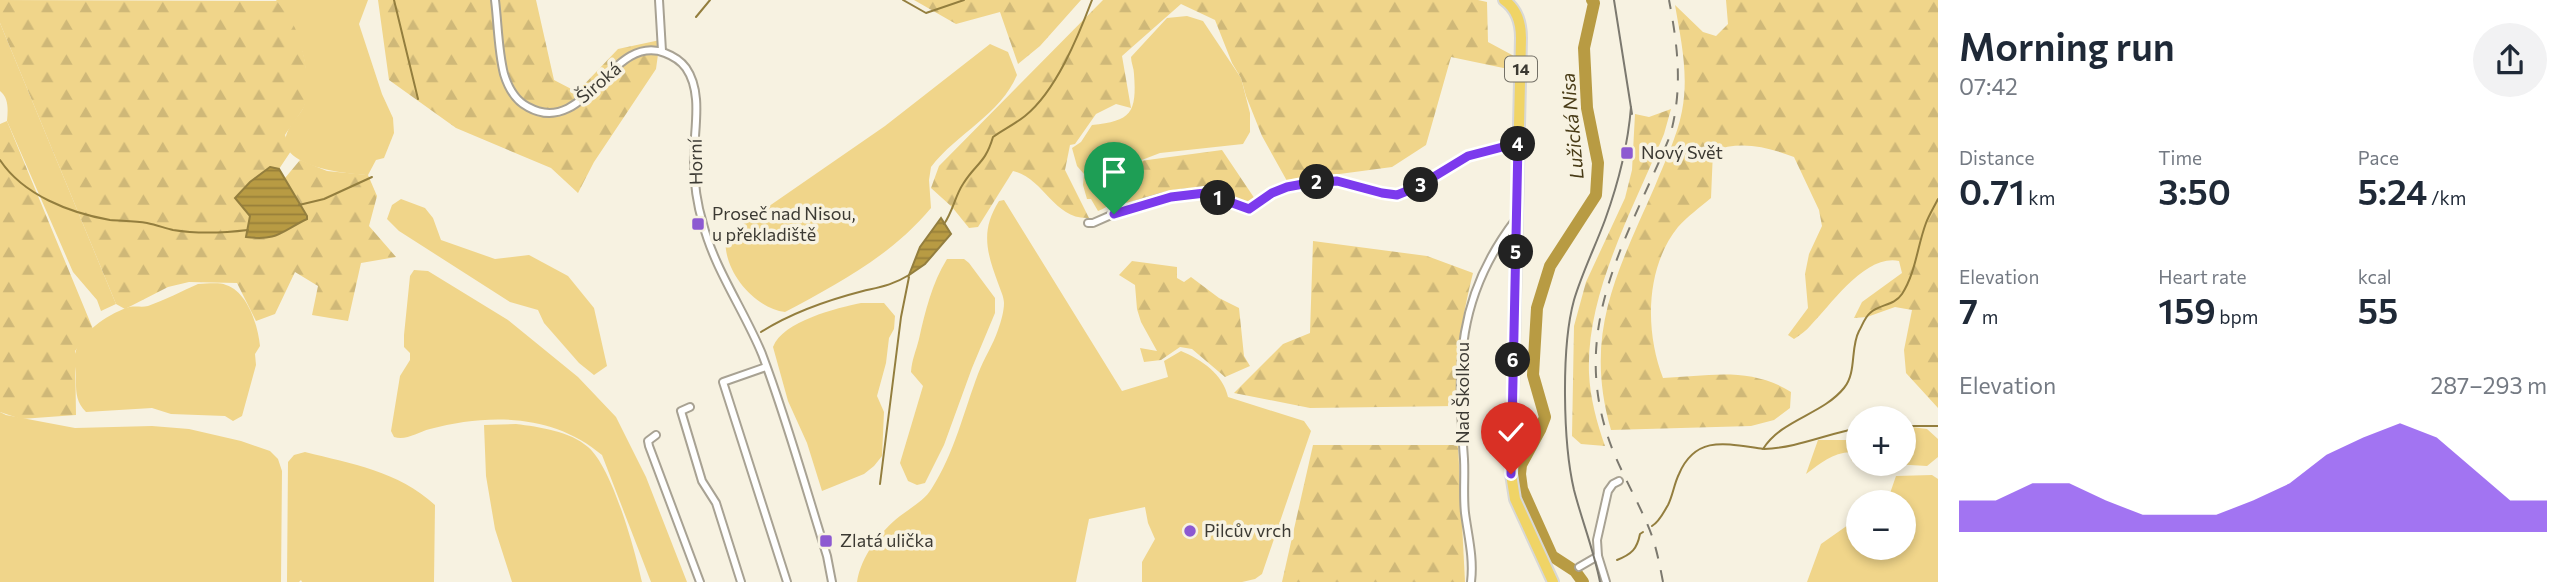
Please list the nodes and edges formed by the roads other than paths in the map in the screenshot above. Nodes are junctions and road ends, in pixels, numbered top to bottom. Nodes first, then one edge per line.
1 (495, 0) edge
2 (659, 0) edge
3 (1504, 0) edge
4 (662, 51) junction
5 (1518, 143) junction
6 (1517, 218) junction
7 (1088, 223) dead end
8 (766, 367) junction
9 (690, 407) dead end
10 (656, 435) dead end
11 (1619, 481) dead end
12 (1598, 556) junction
13 (1579, 567) dead end
14 (700, 582) edge
15 (741, 582) edge
16 (787, 582) edge
17 (832, 582) edge
18 (1471, 582) edge
19 (1553, 582) edge
20 (1606, 582) edge

1 - 4 street, Široká
2 - 4 street
3 - 5 main road, 14
4 - 8 street, Horní
5 - 6 main road, 14
5 - 7 street
6 - 18 street, Nad Školkou
6 - 19 main road, 14
8 - 16 street
8 - 17 street, Horní
9 - 15 street
10 - 14 street
11 - 12 street
12 - 13 street
12 - 20 street

